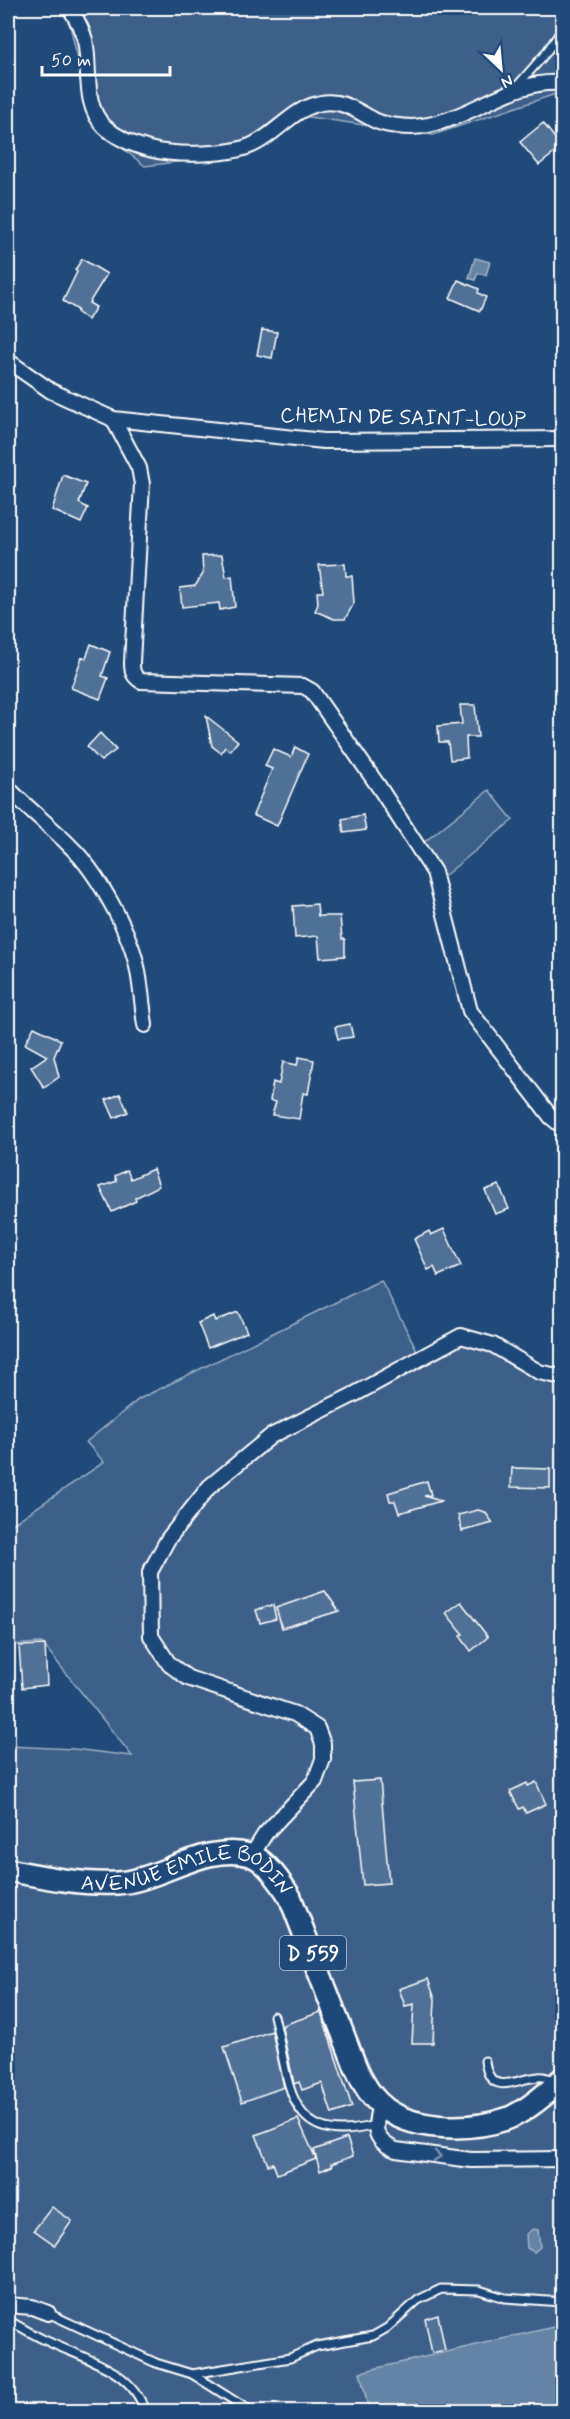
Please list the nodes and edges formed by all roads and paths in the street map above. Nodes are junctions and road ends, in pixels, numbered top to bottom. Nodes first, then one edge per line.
1 (70, 8) edge
2 (562, 30) edge
3 (562, 83) edge
4 (513, 91) junction
5 (8, 361) edge
6 (113, 419) junction
7 (562, 439) edge
8 (8, 788) edge
9 (145, 1025) dead end
10 (562, 1126) edge
11 (562, 1377) edge
12 (252, 1855) junction
13 (8, 1870) edge
14 (274, 2016) dead end
15 (485, 2061) dead end
16 (561, 2081) edge
17 (377, 2115) junction
18 (562, 2159) edge
19 (562, 2302) edge
20 (8, 2305) edge
21 (48, 2313) joint
22 (8, 2320) edge
23 (192, 2374) junction
24 (145, 2412) edge
25 (252, 2412) edge

1 - 4 street
2 - 4 lane
3 - 4 street
5 - 6 street, CHEMIN DE SAINT-LOUP
6 - 7 street, CHEMIN DE SAINT-LOUP
6 - 10 street
8 - 9 street
11 - 12 street
12 - 13 main road, AVENUE ÉMILE BODIN
12 - 17 main road, AVENUE ÉMILE BODIN / D 559
14 - 17 lane
15 - 16 lane
16 - 17 main road, AVENUE ÉMILE BODIN / D 559
17 -> 18 street
19 - 23 lane
20 - 21 street
21 - 23 lane
22 - 24 lane
23 - 25 lane

